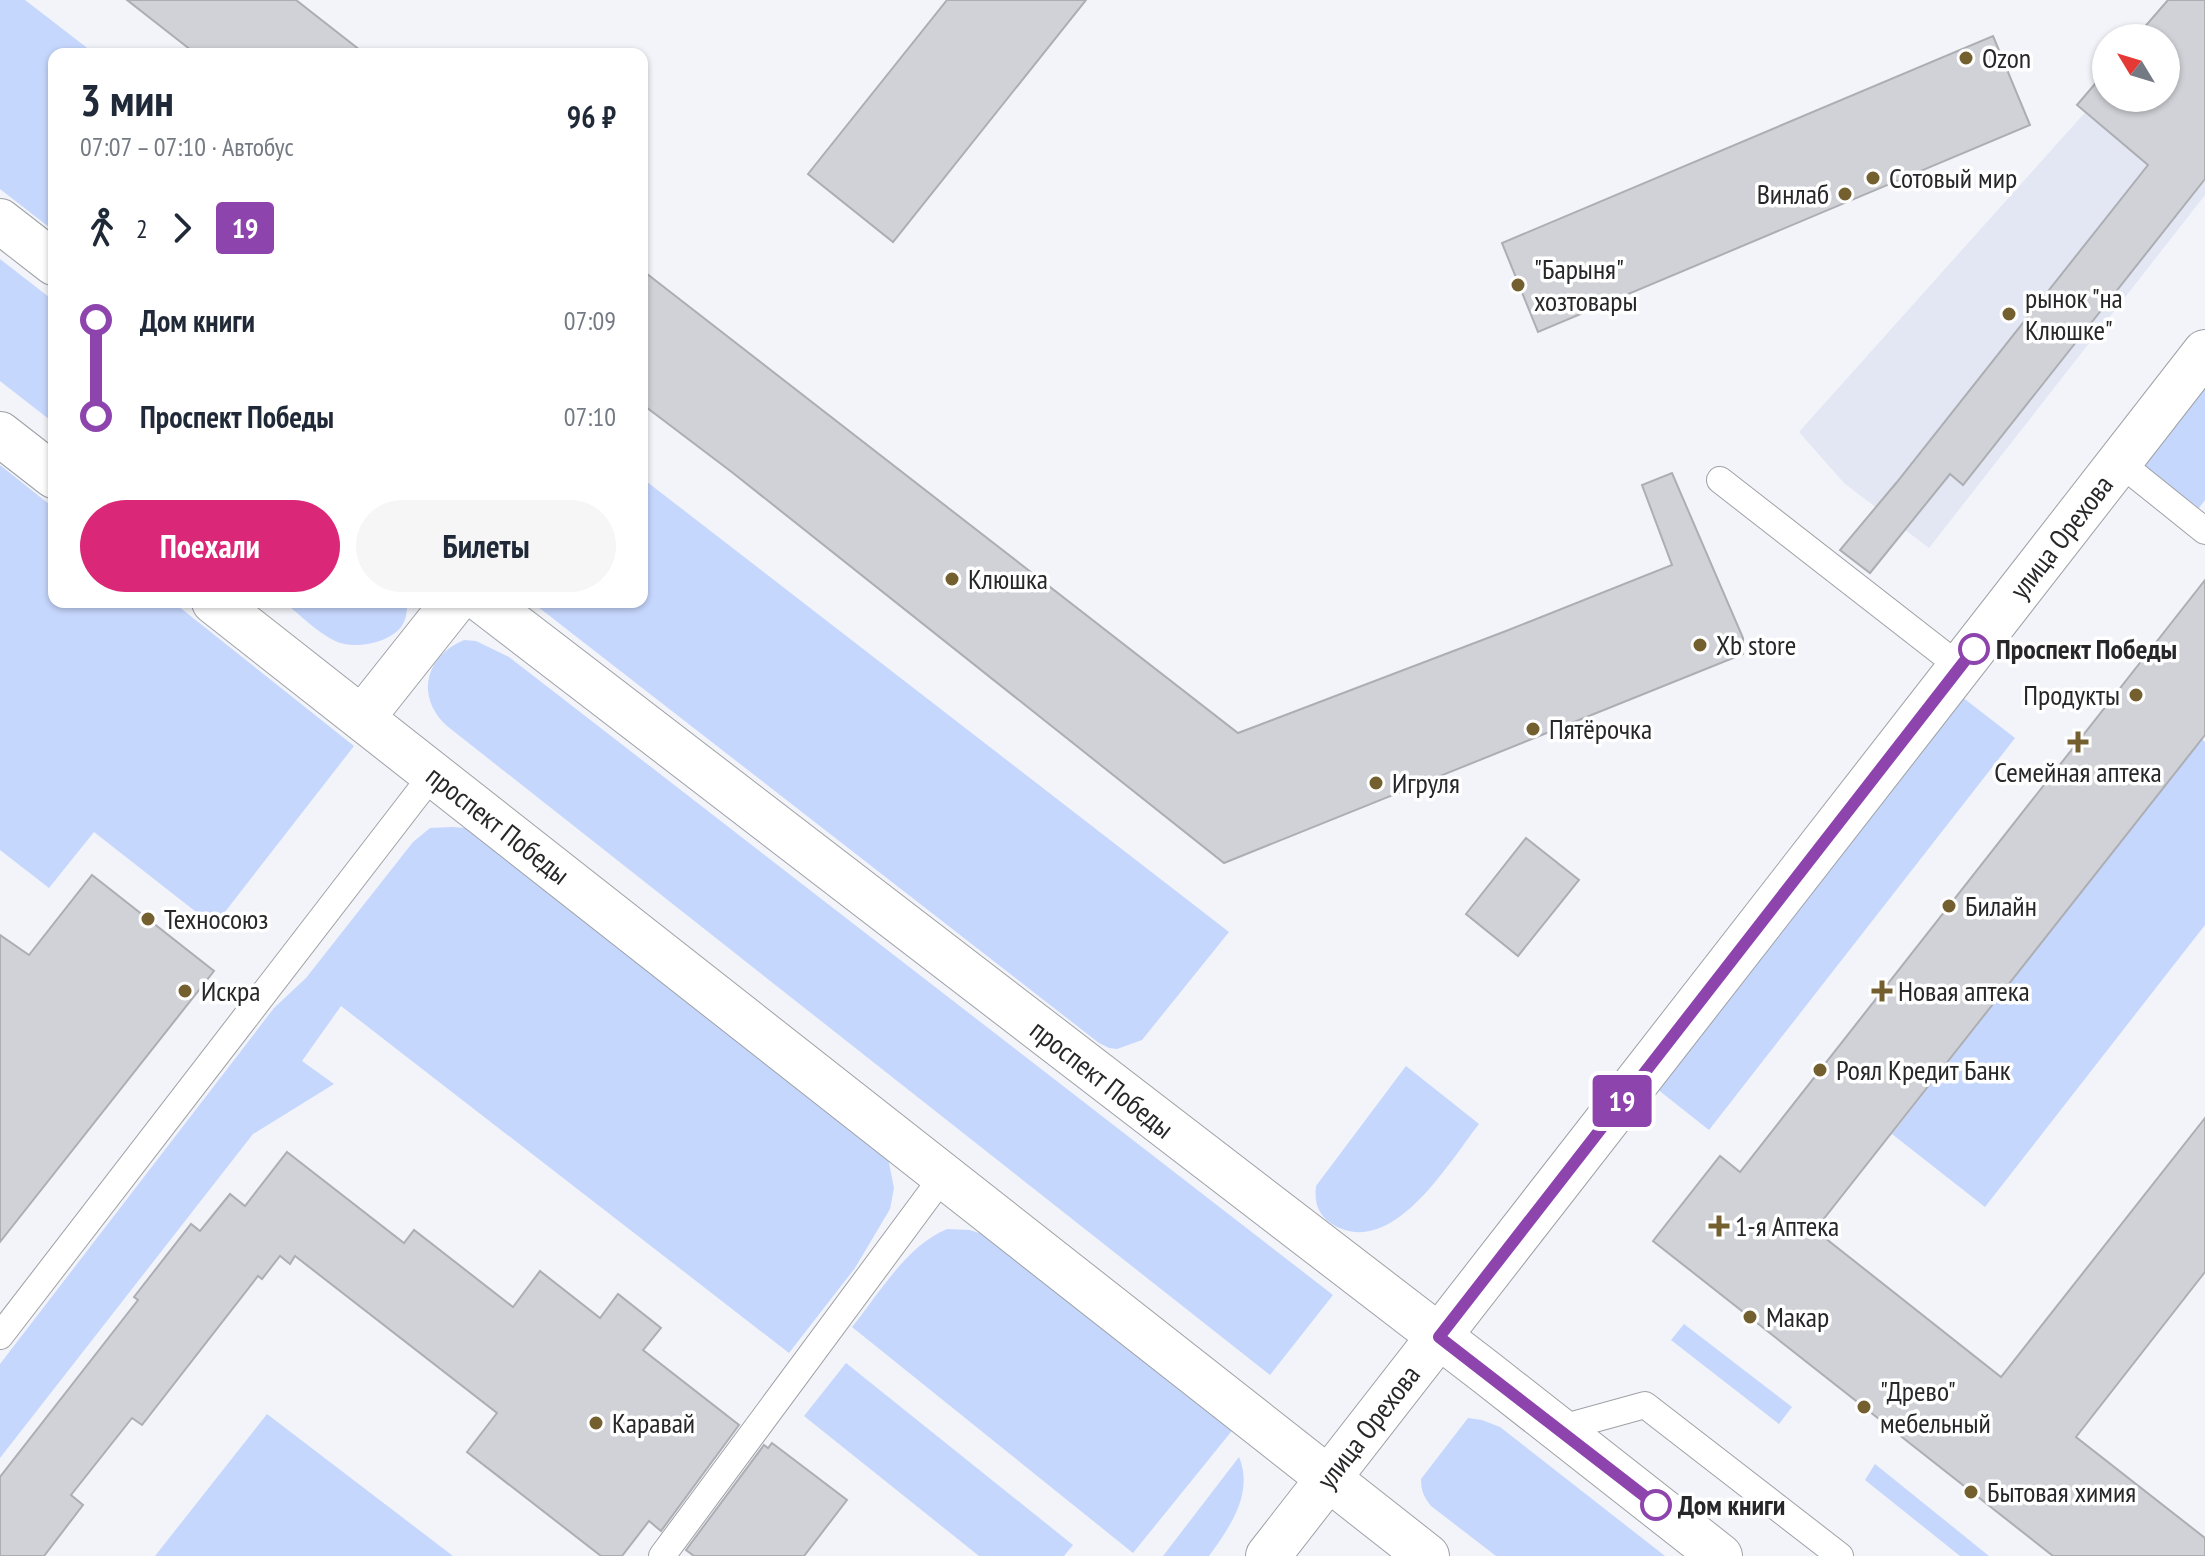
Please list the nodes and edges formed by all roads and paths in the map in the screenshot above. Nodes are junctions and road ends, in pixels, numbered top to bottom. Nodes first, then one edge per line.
1 (0, 221) edge
2 (48, 258) edge
3 (2205, 352) edge
4 (0, 434) edge
5 (2119, 462) junction
6 (48, 471) edge
7 (1720, 480) dead end
8 (2205, 531) edge
9 (222, 608) edge
10 (449, 608) edge
11 (492, 608) edge
12 (1960, 667) junction
13 (362, 718) junction
14 (433, 774) junction
15 (944, 1175) junction
16 (0, 1336) edge
17 (1439, 1337) junction
18 (1558, 1429) junction
19 (1329, 1478) junction
20 (662, 1556) edge
21 (1268, 1556) edge
22 (1427, 1556) edge
23 (1720, 1556) edge
24 (1840, 1556) edge

1 - 2 main road
3 - 5 main road, улица Орехова
4 - 6 main road
5 - 8 lane
5 - 12 main road, улица Орехова
7 - 12 lane
9 - 13 main road, проспект Победы
10 - 13 main road
11 - 17 main road, проспект Победы
12 - 17 main road, улица Орехова
13 - 14 main road, проспект Победы
14 - 15 main road, проспект Победы
14 - 16 lane
15 - 19 main road, проспект Победы
15 - 20 lane
17 - 18 main road, проспект Победы
17 - 19 main road, улица Орехова
18 - 23 main road, проспект Победы
18 - 24 lane
19 - 21 main road, улица Орехова
19 - 22 main road, проспект Победы

